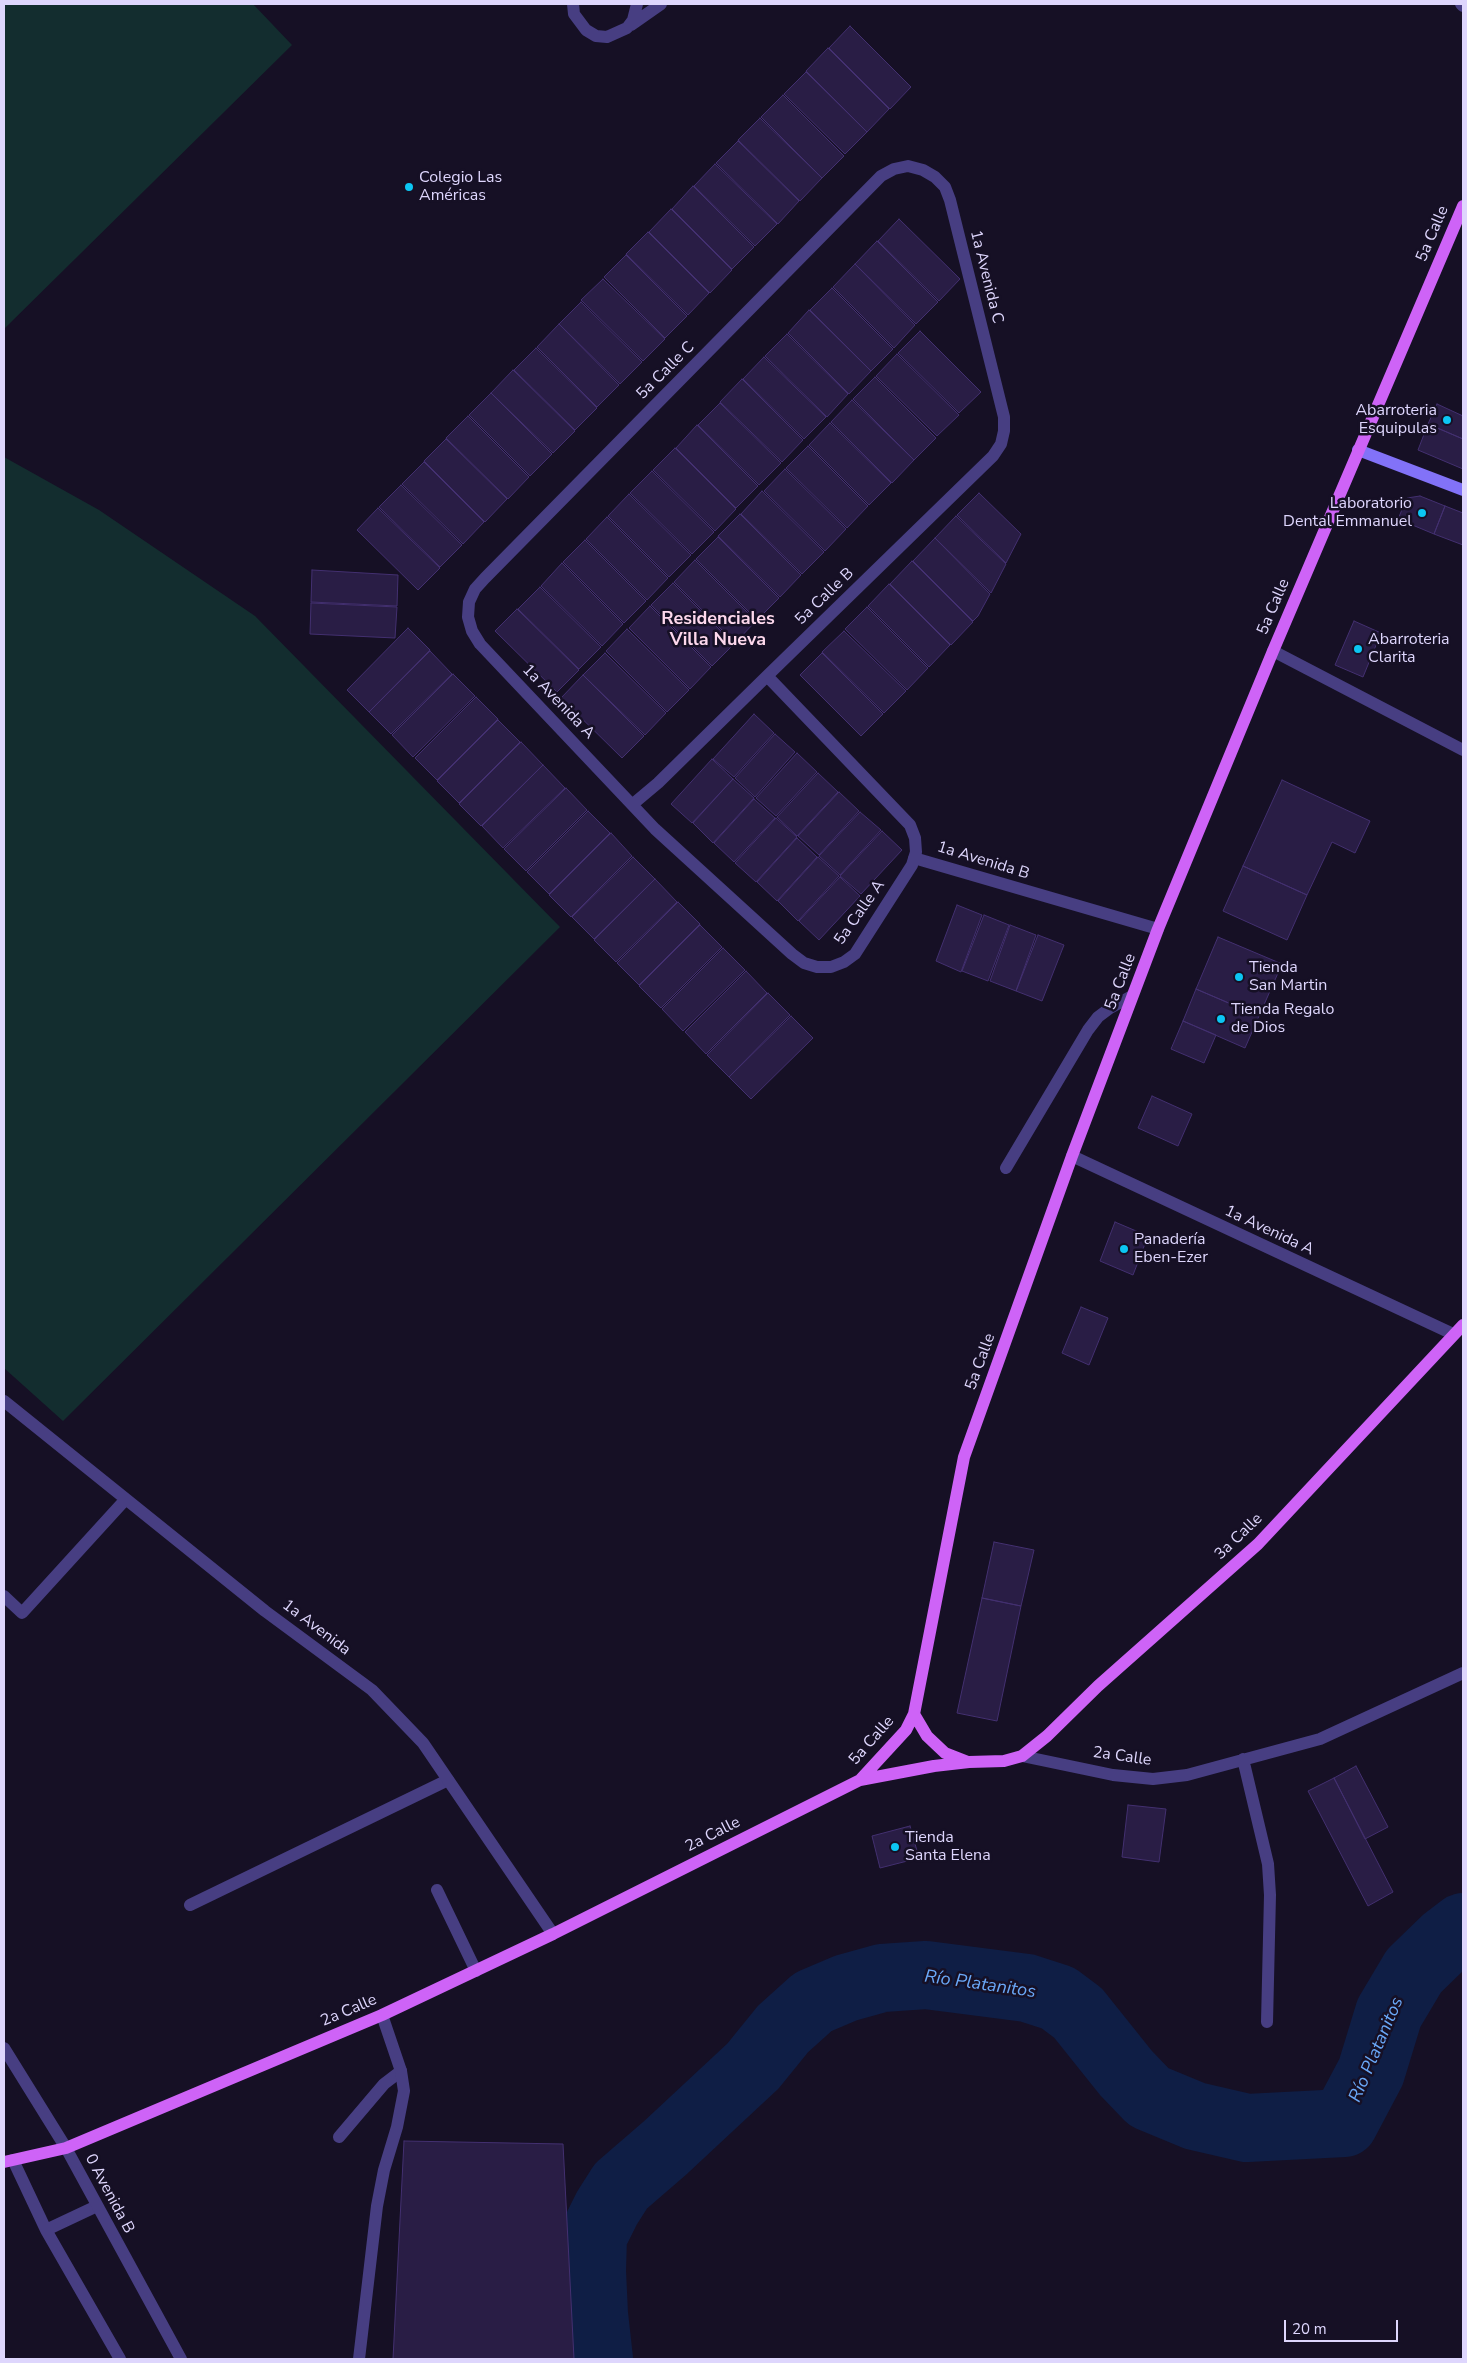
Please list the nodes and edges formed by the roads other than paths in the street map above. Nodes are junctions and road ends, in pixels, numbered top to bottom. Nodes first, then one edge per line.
1 (573, 4) edge
2 (637, 4) edge
3 (662, 4) edge
4 (627, 28) junction
5 (908, 166) joint
6 (1463, 206) edge
7 (1004, 417) joint
8 (1358, 450) junction
9 (1463, 490) edge
10 (468, 617) joint
11 (1273, 651) junction
12 (767, 676) junction
13 (1463, 750) edge
14 (633, 804) junction
15 (914, 858) junction
16 (1158, 929) junction
17 (1132, 996) junction
18 (1072, 1156) junction
19 (1006, 1168) dead end
20 (1463, 1325) edge
21 (1453, 1334) junction
22 (4, 1400) edge
23 (125, 1500) junction
24 (4, 1596) edge
25 (1463, 1673) edge
26 (914, 1714) junction
27 (1022, 1756) junction
28 (1243, 1759) junction
29 (969, 1762) junction
30 (448, 1780) junction
31 (860, 1780) junction
32 (437, 1890) dead end
33 (190, 1906) dead end
34 (553, 1934) junction
35 (476, 1971) junction
36 (382, 2015) junction
37 (1267, 2022) dead end
38 (4, 2048) edge
39 (401, 2072) junction
40 (339, 2137) dead end
41 (66, 2148) junction
42 (8, 2161) edge
43 (97, 2206) junction
44 (46, 2230) junction
45 (120, 2359) edge
46 (180, 2359) edge
47 (359, 2359) edge

1 - 4 street
2 - 4 street
3 - 4 street
5 - 7 street, 1a Avenida C
5 - 10 street, 5a Calle C
6 - 8 main road, 5a Calle
7 - 12 street, 5a Calle B
8 - 9 main road
8 - 11 main road, 5a Calle
10 - 14 street, 1a Avenida A
11 - 13 street
11 - 16 main road, 5a Calle
12 - 14 street, 5a Calle B
12 - 15 street, 1a Avenida B
14 - 15 street, 5a Calle A
15 - 16 street, 1a Avenida B
16 - 17 main road, 5a Calle
17 - 18 main road, 5a Calle
17 - 19 street
18 - 21 street, 1a Avenida A
18 - 26 main road, 5a Calle
20 - 21 main road, 3a Calle
21 - 27 main road, 3a Calle
22 - 23 street, 1a Avenida
23 - 24 street
23 - 30 street, 1a Avenida
25 - 28 street, 2a Calle
26 - 29 main road
26 - 31 main road, 5a Calle
27 - 28 street, 2a Calle
27 - 29 main road, 2a Calle
28 - 37 street
29 - 31 main road, 2a Calle
30 - 33 street
30 - 34 street, 1a Avenida
31 - 34 main road, 2a Calle
32 - 35 street
34 - 35 main road, 2a Calle
35 - 36 main road, 2a Calle
36 - 39 street
36 - 41 main road, 2a Calle
38 - 41 street, 0 Avenida B
39 - 40 street
39 - 47 street
41 - 42 main road, 2a Calle
41 - 43 street, 0 Avenida B
42 - 44 street
43 - 44 street
43 - 46 street, 0 Avenida B
44 - 45 street

